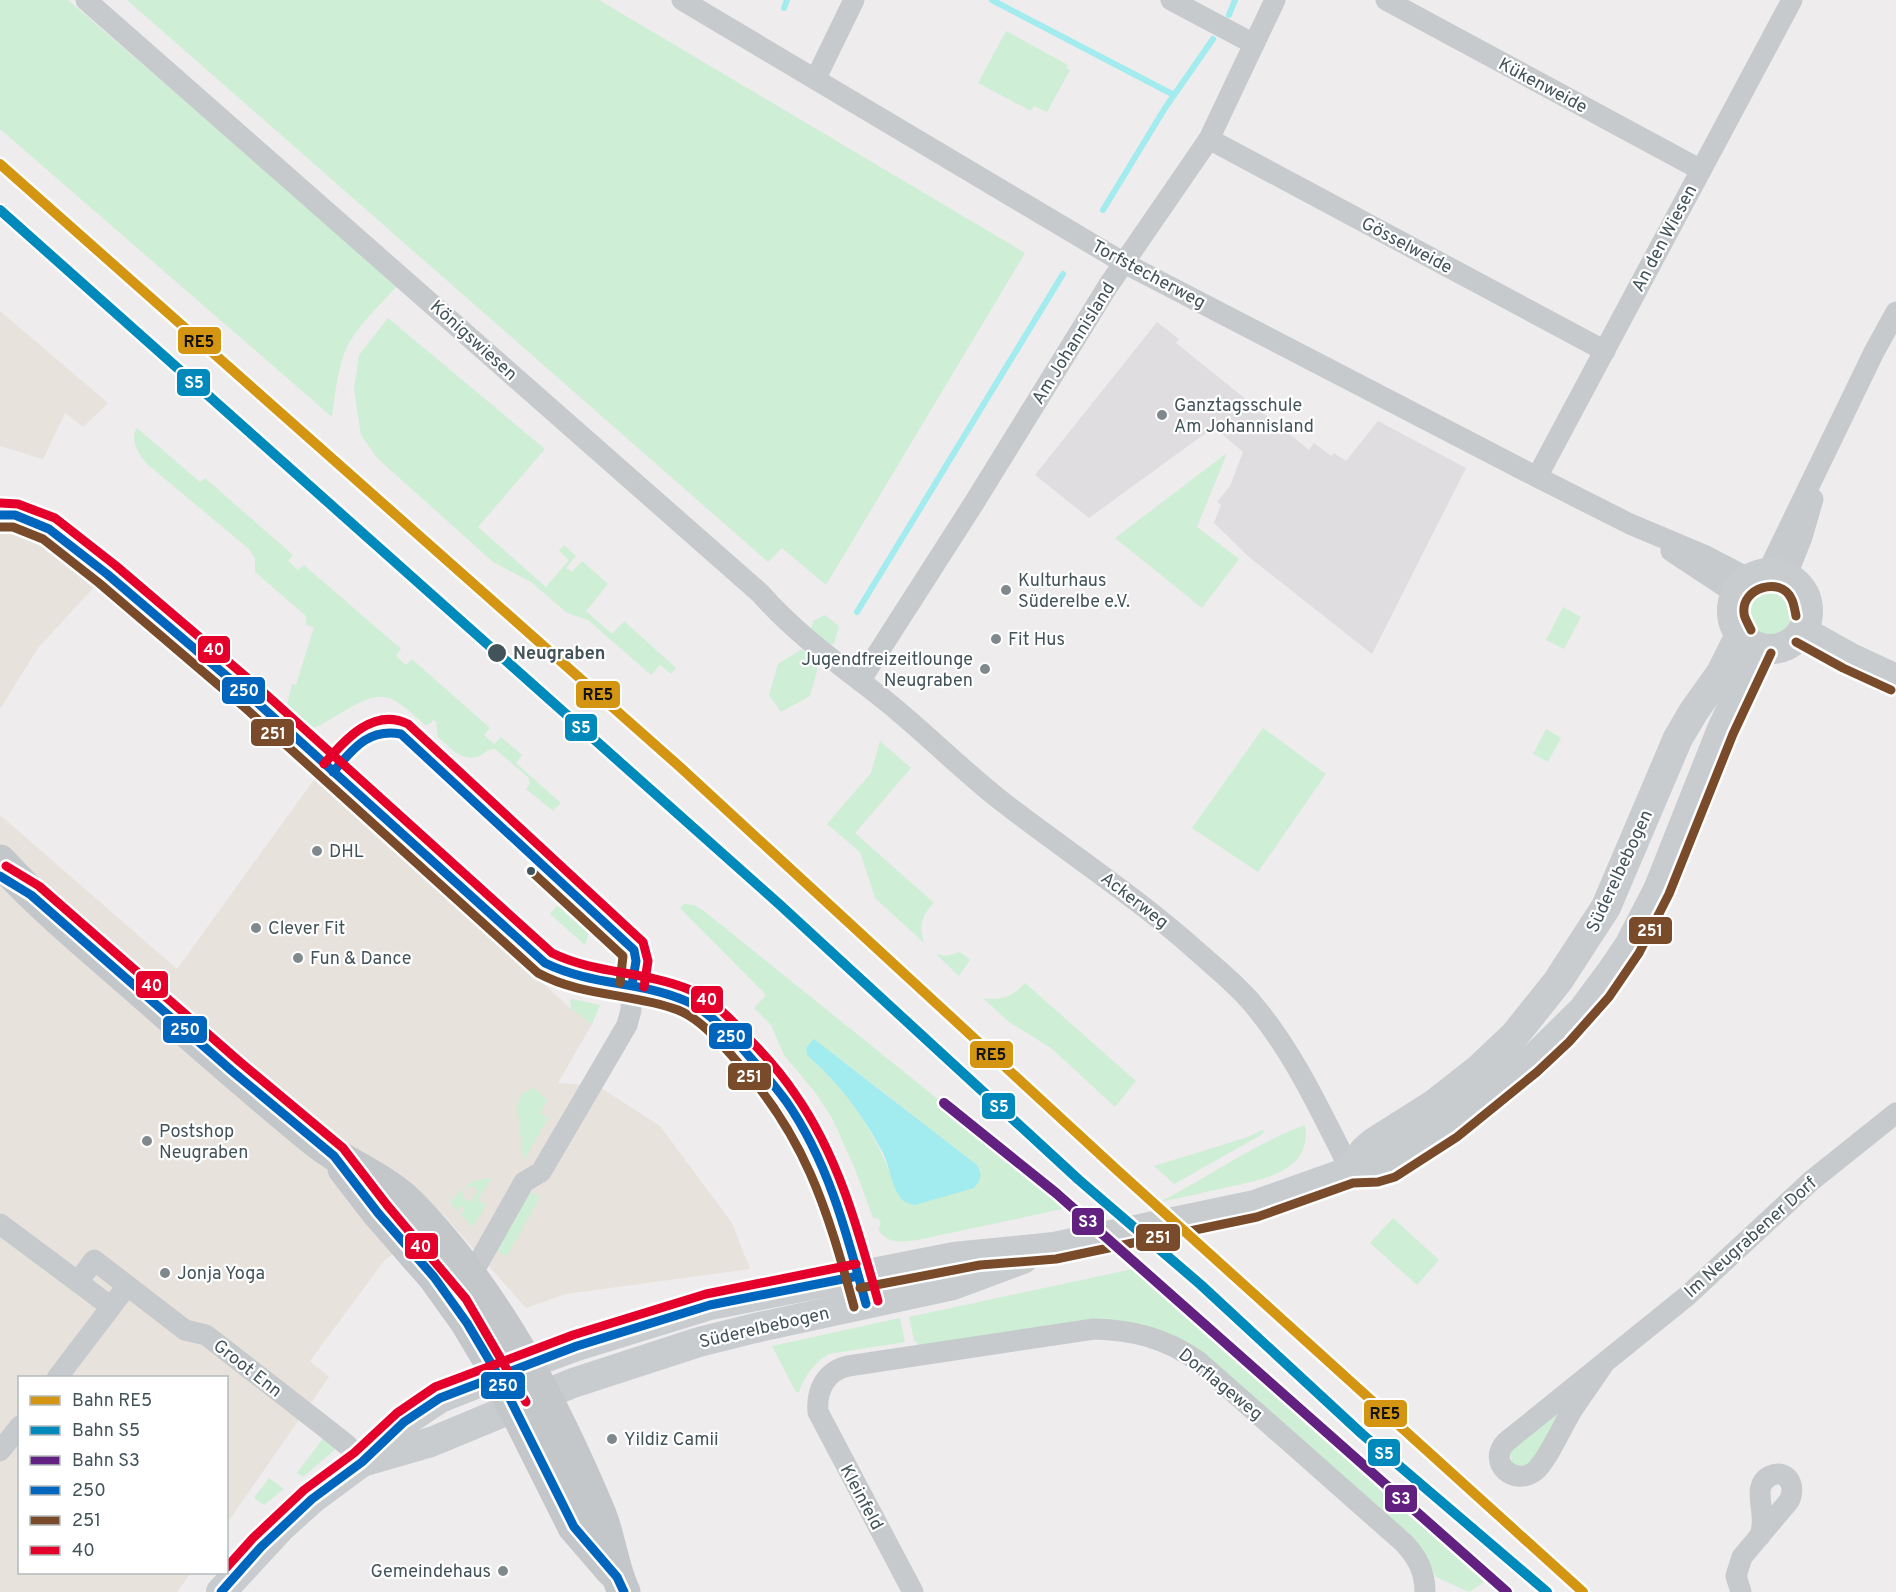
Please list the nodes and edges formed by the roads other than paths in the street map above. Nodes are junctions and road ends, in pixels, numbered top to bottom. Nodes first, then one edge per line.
1 (86, 0) edge
2 (682, 0) edge
3 (854, 0) edge
4 (1172, 0) edge
5 (1275, 0) edge
6 (1386, 0) edge
7 (1792, 0) edge
8 (1254, 44) junction
9 (816, 78) junction
10 (1209, 139) junction
11 (1701, 170) junction
12 (1124, 263) junction
13 (1896, 312) edge
14 (1605, 351) junction
15 (1537, 477) junction
16 (0, 515) edge
17 (1760, 581) junction
18 (1805, 622) junction
19 (1750, 642) junction
20 (1896, 670) edge
21 (1896, 679) edge
22 (860, 681) junction
23 (0, 861) edge
24 (0, 876) edge
25 (32, 895) junction
26 (632, 985) junction
27 (1896, 1113) edge
28 (334, 1156) junction
29 (1351, 1171) junction
30 (0, 1224) edge
31 (471, 1276) junction
32 (78, 1282) junction
33 (127, 1286) junction
34 (862, 1290) junction
35 (111, 1307) junction
36 (1605, 1362) junction
37 (513, 1370) junction
38 (58, 1376) edge
39 (817, 1399) joint
40 (530, 1402) junction
41 (18, 1428) edge
42 (0, 1451) edge
43 (362, 1462) junction
44 (1760, 1536) dead end
45 (234, 1563) edge
46 (620, 1585) edge
47 (222, 1592) edge
48 (913, 1592) edge
49 (1425, 1592) edge
50 (1741, 1592) edge

1 - 22 street, Königswiesen
2 - 9 street, Torfstecherweg
3 - 9 street
4 - 8 street
5 - 8 street, Am Johannisland
6 - 11 street, Kükenweide
7 - 11 street, An den Wiesen
8 - 10 street, Am Johannisland
9 - 12 street, Torfstecherweg
10 - 12 street, Am Johannisland
10 - 14 street, Gösselweide
11 - 14 street, An den Wiesen
12 - 15 street, Torfstecherweg
12 - 22 street, Am Johannisland
13 - 17 street
14 - 15 street, An den Wiesen
15 - 17 street, Torfstecherweg
16 - 26 street
17 - 18 main road
17 - 19 main road
18 - 19 main road
18 - 20 main road
18 - 21 main road
19 - 29 main road, Süderelbebogen
19 - 29 main road, Süderelbebogen
22 - 29 street, Ackerweg
23 - 25 main road
24 - 25 main road
25 - 28 main road
26 - 31 street
26 - 34 street
27 - 36 street, Im Neugrabener Dorf
28 - 31 main road
28 - 37 main road
29 - 34 main road, Süderelbebogen
30 - 32 street
31 - 37 main road
32 - 33 street, Groot Enn
32 - 35 street
33 - 35 street
33 - 43 street, Groot Enn
34 - 37 main road, Süderelbebogen
34 - 40 main road, Süderelbebogen
35 - 38 street
36 - 36 street, Im Neugrabener Dorf
37 - 40 main road
37 - 43 main road, Süderelbebogen
39 - 48 street, Kleinfeld
39 - 49 street, Dorflageweg
40 - 43 main road, Süderelbebogen
40 - 46 main road
41 - 42 street
43 - 45 main road
44 - 50 street
45 - 47 main road

